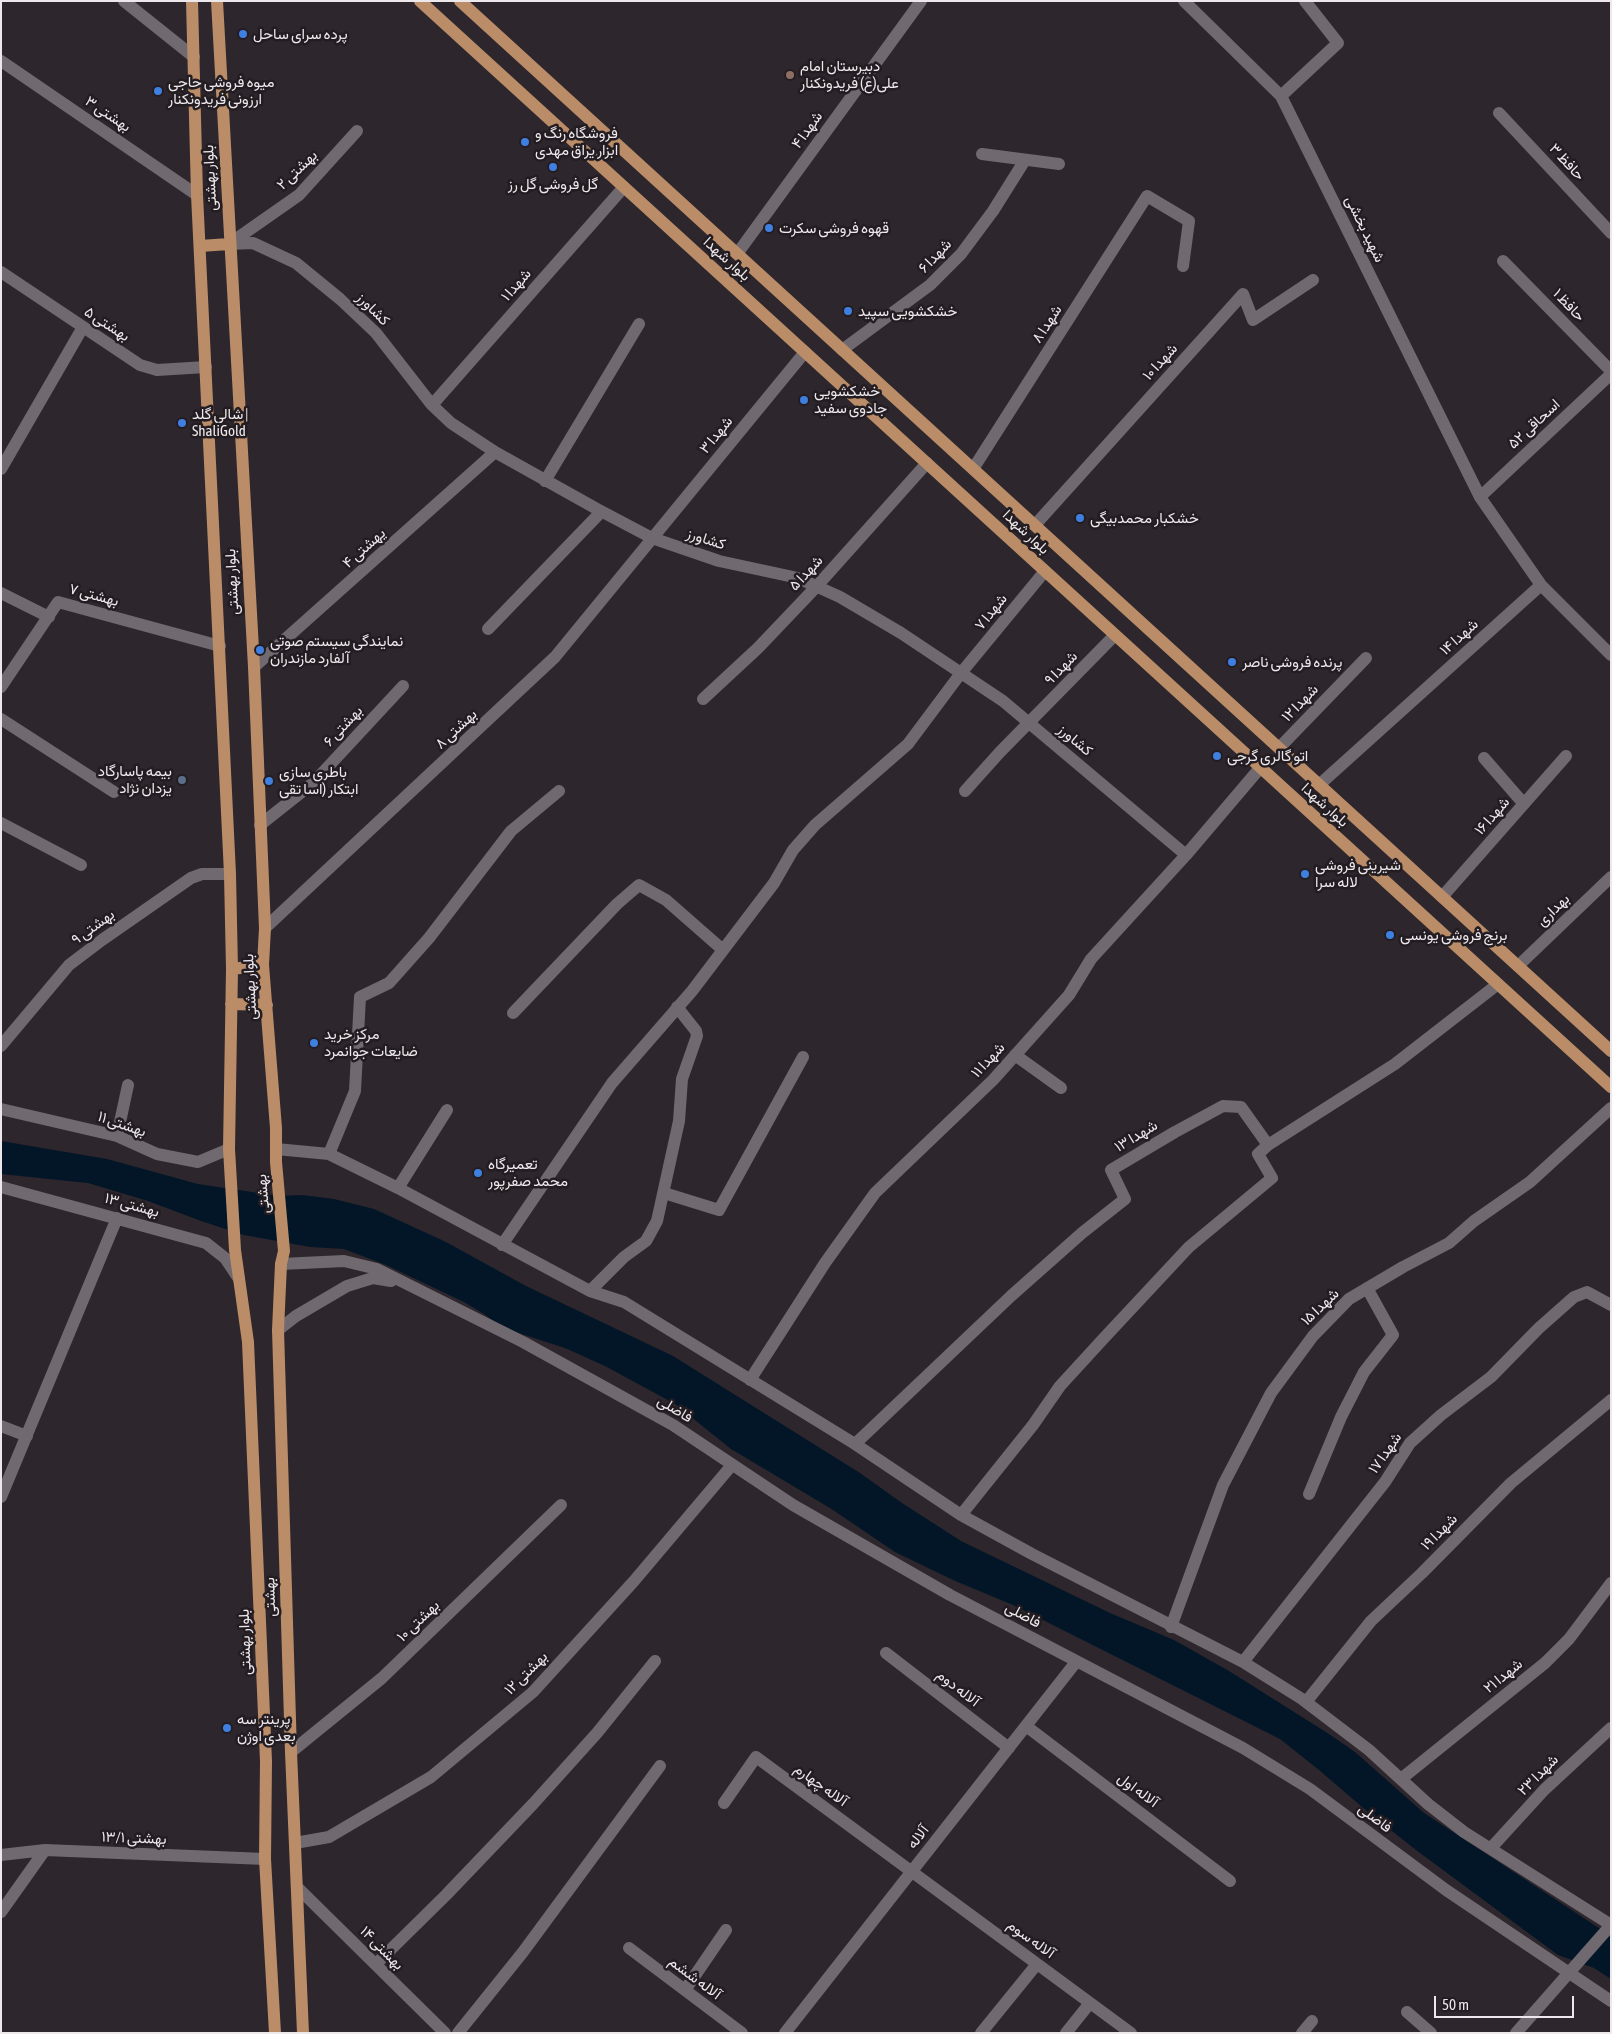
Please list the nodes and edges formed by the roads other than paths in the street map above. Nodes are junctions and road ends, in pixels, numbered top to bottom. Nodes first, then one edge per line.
1 (124, 1) edge
2 (192, 1) edge
3 (217, 1) edge
4 (420, 1) edge
5 (460, 1) edge
6 (921, 1) edge
7 (1184, 1) edge
8 (1304, 1) edge
9 (194, 56) junction
10 (1, 61) edge
11 (1281, 96) junction
12 (1499, 113) dead end
13 (357, 131) dead end
14 (982, 154) dead end
15 (1025, 160) junction
16 (1059, 164) dead end
17 (624, 187) junction
18 (197, 195) junction
19 (1611, 233) edge
20 (229, 244) junction
21 (200, 246) junction
22 (737, 254) junction
23 (1503, 261) dead end
24 (1183, 266) dead end
25 (1, 272) edge
26 (1313, 280) dead end
27 (638, 324) dead end
28 (83, 327) junction
29 (842, 350) junction
30 (805, 352) junction
31 (206, 367) junction
32 (1611, 373) edge
33 (432, 405) junction
34 (495, 452) junction
35 (927, 463) junction
36 (973, 469) junction
37 (1, 470) edge
38 (545, 481) junction
39 (1480, 497) junction
40 (601, 512) junction
41 (1035, 525) junction
42 (652, 538) junction
43 (1045, 571) junction
44 (1541, 585) junction
45 (817, 586) junction
46 (1, 593) edge
47 (49, 617) junction
48 (488, 629) dead end
49 (1115, 635) junction
50 (220, 646) junction
51 (1611, 655) edge
52 (1366, 658) dead end
53 (254, 667) junction
54 (961, 673) junction
55 (4, 679) edge
56 (403, 686) dead end
57 (702, 699) dead end
58 (1, 720) edge
59 (1030, 723) junction
60 (1279, 748) junction
61 (1566, 756) dead end
62 (1484, 758) dead end
63 (1260, 768) junction
64 (1319, 785) junction
65 (559, 791) dead end
66 (965, 791) dead end
67 (114, 792) dead end
68 (1524, 804) junction
69 (1, 823) edge
70 (260, 825) junction
71 (1186, 856) junction
72 (81, 865) dead end
73 (230, 874) junction
74 (1611, 877) edge
75 (1442, 897) junction
76 (265, 928) junction
77 (723, 950) junction
78 (263, 965) junction
79 (1518, 966) junction
80 (232, 969) junction
81 (1498, 984) junction
82 (231, 1004) junction
83 (266, 1005) junction
84 (677, 1007) junction
85 (513, 1013) dead end
86 (1, 1046) edge
87 (1609, 1047) edge
88 (1015, 1055) junction
89 (802, 1057) dead end
90 (128, 1085) dead end
91 (1611, 1087) edge
92 (1061, 1088) dead end
93 (1611, 1108) edge
94 (1, 1109) edge
95 (447, 1110) dead end
96 (117, 1136) junction
97 (1268, 1145) junction
98 (276, 1148) junction
99 (230, 1149) junction
100 (329, 1154) junction
101 (230, 1162) joint
102 (276, 1162) joint
103 (1, 1187) edge
104 (398, 1188) junction
105 (664, 1193) junction
106 (117, 1218) junction
107 (502, 1245) junction
108 (235, 1250) joint
109 (281, 1264) junction
110 (239, 1278) junction
111 (403, 1283) junction
112 (1367, 1288) junction
113 (590, 1291) junction
114 (1611, 1305) edge
115 (278, 1330) junction
116 (750, 1380) junction
117 (1611, 1400) edge
118 (1, 1426) edge
119 (27, 1436) junction
120 (855, 1444) junction
121 (732, 1465) junction
122 (1309, 1494) dead end
123 (1, 1497) edge
124 (561, 1505) dead end
125 (961, 1515) junction
126 (1611, 1583) edge
127 (1171, 1627) junction
128 (886, 1653) dead end
129 (655, 1661) dead end
130 (1076, 1662) junction
131 (1243, 1662) junction
132 (1306, 1702) junction
133 (1026, 1726) junction
134 (1611, 1728) edge
135 (1009, 1748) junction
136 (291, 1752) junction
137 (660, 1766) dead end
138 (1401, 1779) junction
139 (724, 1804) dead end
140 (295, 1843) junction
141 (1491, 1848) junction
142 (44, 1850) junction
143 (1, 1855) edge
144 (265, 1859) junction
145 (911, 1872) junction
146 (1230, 1881) dead end
147 (297, 1887) junction
148 (1, 1912) edge
149 (1611, 1925) edge
150 (726, 1930) dead end
151 (629, 1948) dead end
152 (376, 1964) junction
153 (1037, 1964) junction
154 (1569, 1973) junction
155 (685, 1990) junction
156 (1611, 2001) edge
157 (1090, 2003) junction
158 (1406, 2012) dead end
159 (1312, 2021) dead end
160 (275, 2033) edge
161 (303, 2033) edge
162 (445, 2033) edge
163 (458, 2033) edge
164 (742, 2033) edge
165 (785, 2033) edge
166 (981, 2033) edge
167 (1066, 2033) edge
168 (1131, 2033) edge
169 (1302, 2033) edge
170 (1431, 2033) edge
171 (1516, 2033) edge

1 - 9 street
2 - 9 main road, بلوار بهشتی
3 - 20 main road, بلوار بهشتی
4 - 17 main road, بلوار شهدا
5 - 22 main road, بلوار شهدا
6 - 22 street, شهدا ۴
7 - 11 street, شهید بخشی
8 - 11 street
9 - 18 main road, بلوار بهشتی
10 - 18 street, بهشتی ۳
11 - 39 street, شهید بخشی
12 - 19 street, حافظ ۳
13 - 20 street, بهشتی ۲
14 - 15 street
15 - 16 street
15 - 29 street, شهدا ۶
17 - 30 main road, بلوار شهدا
17 - 33 street, شهدا ۱
18 - 21 main road, بلوار بهشتی
20 - 21 main road
20 - 33 street, کشاورز
20 - 53 main road, بلوار بهشتی
21 - 31 main road, بلوار بهشتی
22 - 29 main road, بلوار شهدا
23 - 32 street, حافظ ۱
24 - 36 street, شهدا ۸
25 - 28 street, بهشتی ۵
26 - 41 street, شهدا ۱۰
27 - 38 street
28 - 31 street, بهشتی ۵
28 - 37 street
29 - 36 main road, بلوار شهدا
30 - 35 main road, بلوار شهدا
30 - 42 street, شهدا ۳
31 - 50 main road, بلوار بهشتی
32 - 39 street, اسحاقی ۵۲
33 - 34 street, کشاورز
34 - 38 street, کشاورز
34 - 53 street, یهشتی ۴
35 - 43 main road, بلوار شهدا
35 - 45 street, شهدا ۵
36 - 41 main road, بلوار شهدا
38 - 40 street, کشاورز
39 - 44 street
40 - 42 street, کشاورز
40 - 48 street
41 - 60 main road, بلوار شهدا
42 - 45 street, کشاورز
42 - 76 street, بهشتی ۸
43 - 49 main road, بلوار شهدا
43 - 54 street, شهدا ۷
44 - 51 street
44 - 64 street, شهدا ۱۴
45 - 54 street, کشاورز
45 - 57 street, شهدا ۵
46 - 47 street
47 - 50 street, بهشتی ۷
47 - 55 street, بهشتی ۷
49 - 59 street, شهدا ۹
49 - 63 main road, بلوار شهدا
50 - 73 main road, بلوار بهشتی
52 - 60 street, شهدا ۱۲
53 - 70 main road, بلوار بهشتی
54 - 59 street, کشاورز
54 - 77 street, شهدا ۷
56 - 70 street, بهشتی ۶
58 - 67 street
59 - 66 street, شهدا ۹
59 - 71 street, کشاورز
60 - 64 main road, بلوار شهدا
61 - 68 street, شهدا ۱۶
62 - 68 street
63 - 71 street, شهدا ۱۱
63 - 81 main road, بلوار شهدا
64 - 75 main road, بلوار شهدا
65 - 100 street
68 - 75 street, شهدا ۱۶
69 - 72 street
70 - 76 main road, بلوار بهشتی
71 - 88 street, شهدا ۱۱
73 - 80 main road, بلوار بهشتی
73 - 86 street, بهشتی ۹
74 - 79 street, بهداری
75 - 79 main road, بلوار شهدا
76 - 78 main road, بلوار بهشتی
77 - 84 street, شهدا ۷
77 - 85 street
78 - 80 main road
78 - 83 main road, بلوار بهشتی
79 - 87 main road, بلوار شهدا
80 - 82 main road, بلوار بهشتی
81 - 91 main road, بلوار شهدا
81 - 97 street
82 - 83 main road
82 - 99 main road, بلوار بهشتی
83 - 98 main road, بلوار بهشتی
84 - 105 street
84 - 107 street, شهدا ۷
88 - 92 street
88 - 116 street, شهدا ۱۱
89 - 105 street
90 - 96 street
93 - 112 street, شهدا ۱۵
94 - 96 street, بهشتی ۱۱
95 - 104 street
96 - 99 street, بهشتی ۱۱
97 - 120 street, شهدا ۱۳
97 - 125 street
98 - 100 street
98 - 102 main road, بلوار بهشتی
99 - 101 main road, بلوار بهشتی
100 - 104 street
101 - 108 main road, بهشتی
102 - 109 main road, بهشتی
103 - 106 street, بهشتی ۱۳
104 - 107 street
105 - 113 street
106 - 110 street, بهشتی ۱۳
106 - 119 street
107 - 113 street
108 - 110 main road, بلوار بهشتی
109 - 111 street, فاضلی
109 - 115 main road, بهشتی
110 - 144 main road, بلوار بهشتی
111 - 115 street, فاضلی
111 - 121 street, فاضلی
112 - 122 street
112 - 127 street, شهدا ۱۵
113 - 116 street
114 - 131 street, شهدا ۱۷
115 - 136 main road, بهشتی
116 - 120 street
117 - 132 street, شهدا ۱۹
118 - 119 street
119 - 123 street
120 - 125 street
121 - 130 street, فاضلی
121 - 140 street, بهشتی ۱۲
124 - 136 street, بهشتی ۱۰
125 - 127 street
126 - 138 street, شهدا ۲۱
127 - 131 street
128 - 135 street, آلاله دوم
129 - 152 street
130 - 133 street, آلاله
130 - 154 street, فاضلی
131 - 132 street
132 - 138 street
133 - 135 street, آلاله
133 - 146 street, آلاله اول
134 - 141 street, شهدا ۲۳
135 - 145 street, آلاله
136 - 140 main road, بهشتی
137 - 163 street
138 - 141 street
139 - 145 street, آلاله چهارم
140 - 147 main road, بهشتی
141 - 149 street
142 - 143 street, بهشتی ۱۳/۱
142 - 144 street, بهشتی ۱۳/۱
142 - 148 street
144 - 160 main road, بلوار بهشتی
145 - 153 street, آلاله سوم
145 - 165 street, آلاله
147 - 152 street, بهشتی ۱۴
147 - 161 main road, بهشتی
149 - 154 street
150 - 155 street
151 - 155 street, آلاله ششم
152 - 162 street, بهشتی ۱۴
153 - 157 street, آلاله سوم
153 - 166 street
154 - 156 street, فاضلی
154 - 171 street
155 - 164 street, آلاله ششم
157 - 167 street
157 - 168 street, آلاله سوم
158 - 170 street
159 - 169 street

